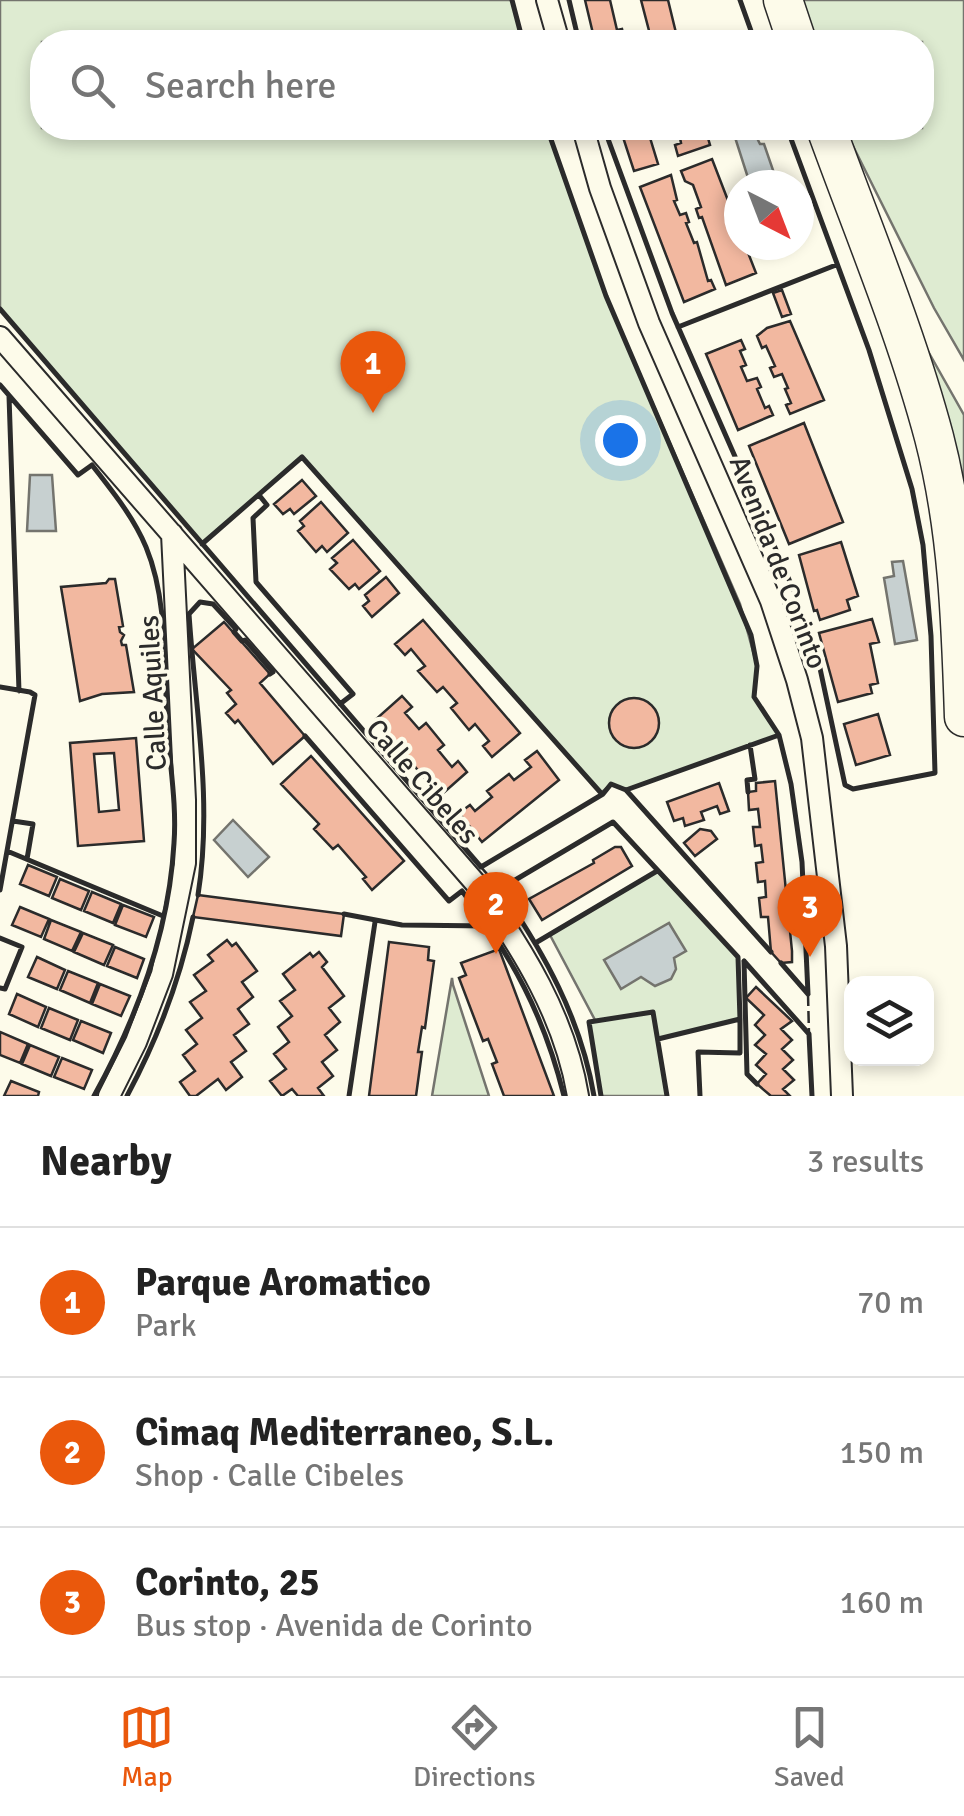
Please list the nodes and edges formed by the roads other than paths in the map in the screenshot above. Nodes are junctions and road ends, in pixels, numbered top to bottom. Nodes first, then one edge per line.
1 (547, 0) edge
2 (783, 0) edge
3 (556, 30) edge
4 (793, 30) edge
5 (586, 140) edge
6 (830, 140) edge
7 (0, 337) edge
8 (172, 534) junction
9 (964, 717) edge
10 (109, 1096) edge
11 (578, 1096) edge
12 (842, 1096) edge

1 - 3 street
2 - 4 highway
5 - 12 street, Avenida de Corinto
6 - 9 highway
7 - 8 street
8 - 10 street, Calle Aquiles
8 - 11 street, Calle Cibeles

